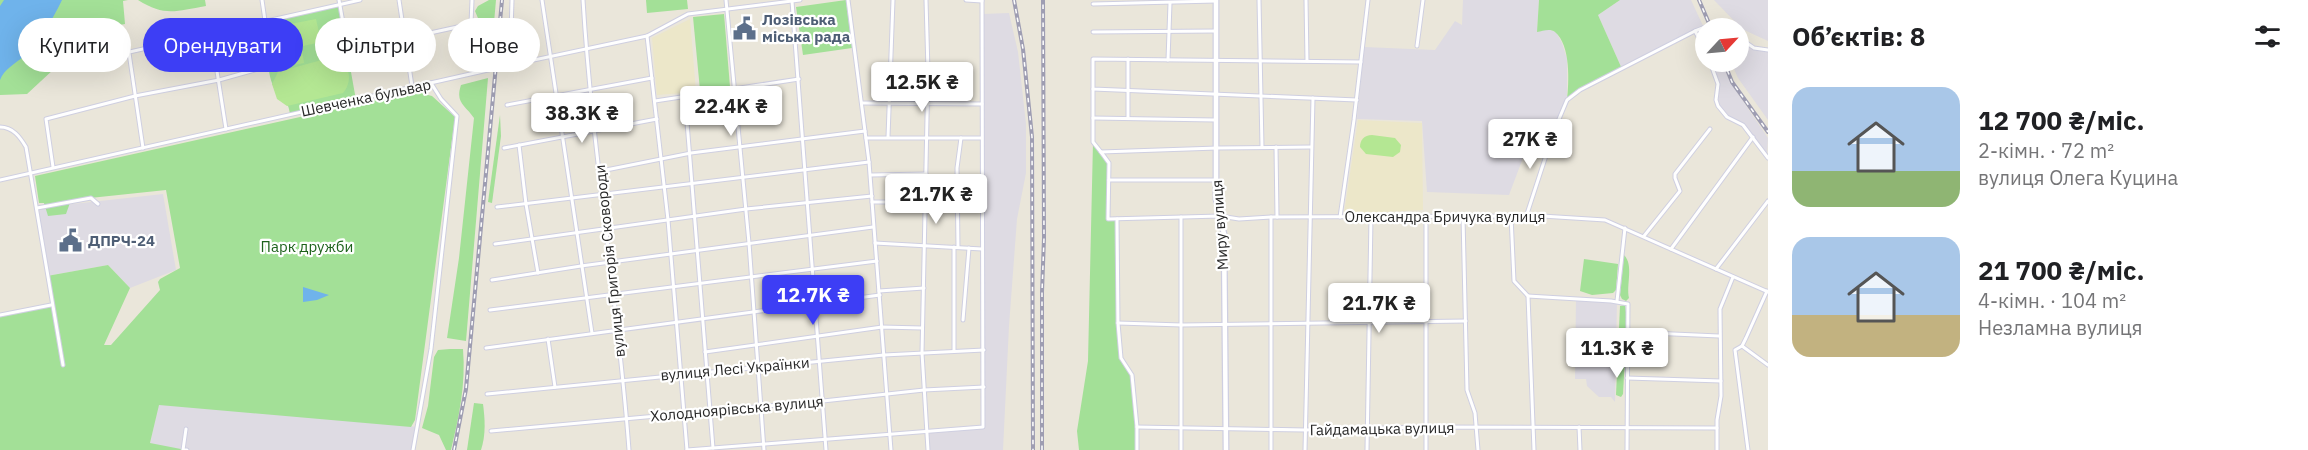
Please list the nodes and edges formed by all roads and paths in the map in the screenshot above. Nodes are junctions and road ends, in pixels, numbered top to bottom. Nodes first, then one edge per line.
1 (262, 0) edge
2 (360, 0) edge
3 (399, 0) edge
4 (472, 0) edge
5 (512, 0) edge
6 (542, 0) edge
7 (584, 0) edge
8 (726, 0) edge
9 (800, 0) edge
10 (848, 0) edge
11 (893, 0) edge
12 (926, 0) edge
13 (966, 0) edge
14 (1259, 0) edge
15 (1306, 0) edge
16 (1368, 0) edge
17 (1423, 0) edge
18 (792, 1) edge
19 (982, 1) edge
20 (1185, 1) edge
21 (1216, 1) edge
22 (339, 2) edge
23 (1116, 2) edge
24 (1152, 2) edge
25 (1170, 3) junction
26 (1093, 4) dead end
27 (727, 8) junction
28 (265, 18) edge
29 (278, 18) edge
30 (342, 18) edge
31 (401, 18) edge
32 (511, 18) edge
33 (436, 31) edge
34 (1216, 31) junction
35 (1695, 31) edge
36 (1093, 32) dead end
37 (1170, 32) junction
38 (647, 36) junction
39 (1749, 45) edge
40 (1417, 46) dead end
41 (586, 50) junction
42 (1768, 50) edge
43 (551, 57) junction
44 (540, 59) edge
45 (1128, 59) junction
46 (1168, 60) junction
47 (1216, 61) junction
48 (1260, 61) junction
49 (1307, 62) junction
50 (1360, 62) junction
51 (131, 67) edge
52 (218, 72) edge
53 (248, 72) edge
54 (410, 72) edge
55 (479, 72) edge
56 (1714, 72) edge
57 (653, 78) junction
58 (799, 79) junction
59 (219, 80) junction
60 (431, 83) junction
61 (412, 86) junction
62 (1093, 89) junction
63 (735, 90) junction
64 (591, 91) junction
65 (1129, 91) junction
66 (1217, 95) junction
67 (135, 96) junction
68 (1261, 96) junction
69 (557, 97) junction
70 (685, 97) junction
71 (1313, 98) junction
72 (1357, 100) junction
73 (655, 101) junction
74 (889, 103) junction
75 (927, 103) junction
76 (862, 104) junction
77 (982, 104) junction
78 (507, 105) dead end
79 (1093, 118) junction
80 (1128, 118) junction
81 (657, 119) junction
82 (1217, 120) junction
83 (2, 127) edge
84 (226, 129) junction
85 (1710, 129) dead end
86 (596, 131) junction
87 (866, 131) junction
88 (563, 137) junction
89 (888, 137) junction
90 (926, 137) junction
91 (866, 138) junction
92 (961, 138) junction
93 (981, 138) junction
94 (1754, 138) junction
95 (803, 139) junction
96 (519, 145) junction
97 (740, 146) junction
98 (1216, 147) junction
99 (1262, 147) junction
100 (1276, 147) junction
101 (1311, 147) junction
102 (143, 148) junction
103 (504, 148) dead end
104 (1101, 152) junction
105 (691, 153) junction
106 (662, 157) junction
107 (1768, 158) edge
108 (869, 162) junction
109 (53, 167) junction
110 (806, 168) junction
111 (600, 171) junction
112 (32, 172) junction
113 (926, 174) junction
114 (870, 175) junction
115 (743, 177) junction
116 (0, 180) edge
117 (1109, 180) junction
118 (1217, 180) junction
119 (693, 182) junction
120 (664, 185) junction
121 (603, 194) junction
122 (872, 196) junction
123 (571, 197) junction
124 (872, 201) junction
125 (1768, 201) edge
126 (808, 202) junction
127 (926, 202) junction
128 (98, 204) dead end
129 (526, 204) junction
130 (497, 207) dead end
131 (37, 208) junction
132 (746, 209) junction
133 (1220, 216) junction
134 (1511, 216) junction
135 (696, 217) junction
136 (1181, 217) junction
137 (1271, 217) junction
138 (1277, 217) junction
139 (1309, 217) junction
140 (1340, 217) junction
141 (1371, 217) junction
142 (1426, 217) junction
143 (1463, 217) junction
144 (1526, 217) junction
145 (1117, 219) junction
146 (668, 220) junction
147 (874, 227) junction
148 (607, 228) junction
149 (1625, 228) junction
150 (576, 233) junction
151 (810, 236) junction
152 (1644, 236) junction
153 (532, 239) junction
154 (749, 243) junction
155 (875, 243) junction
156 (495, 244) dead end
157 (925, 246) junction
158 (956, 247) junction
159 (969, 248) junction
160 (982, 249) junction
161 (1671, 249) junction
162 (698, 250) junction
163 (671, 254) junction
164 (877, 261) junction
165 (611, 262) junction
166 (581, 266) junction
167 (813, 269) junction
168 (1716, 269) junction
169 (537, 273) junction
170 (1733, 277) junction
171 (752, 278) junction
172 (492, 280) dead end
173 (700, 285) junction
174 (674, 288) junction
175 (924, 288) junction
176 (1767, 291) edge
177 (880, 293) junction
178 (614, 294) junction
179 (1426, 296) junction
180 (1528, 296) junction
181 (1369, 297) junction
182 (586, 298) junction
183 (1617, 301) junction
184 (815, 304) junction
185 (52, 305) junction
186 (490, 310) dead end
187 (754, 311) junction
188 (0, 315) edge
189 (702, 319) junction
190 (963, 320) dead end
191 (1466, 321) junction
192 (677, 322) junction
193 (1425, 322) junction
194 (1118, 323) junction
195 (1271, 323) junction
196 (1369, 323) junction
197 (1225, 324) junction
198 (1307, 324) junction
199 (1182, 325) junction
200 (882, 327) junction
201 (922, 328) junction
202 (618, 330) junction
203 (1628, 332) junction
204 (591, 333) junction
205 (818, 336) junction
206 (1719, 336) junction
207 (548, 339) junction
208 (757, 345) junction
209 (1742, 346) junction
210 (486, 348) dead end
211 (984, 350) junction
212 (954, 351) junction
213 (705, 352) junction
214 (922, 353) junction
215 (884, 355) junction
216 (820, 361) junction
217 (63, 365) dead end
218 (1768, 365) edge
219 (758, 367) junction
220 (706, 372) junction
221 (682, 374) junction
222 (1627, 378) junction
223 (623, 380) junction
224 (1721, 381) junction
225 (555, 387) junction
226 (984, 387) junction
227 (924, 390) junction
228 (487, 394) dead end
229 (887, 395) junction
230 (823, 401) junction
231 (761, 406) junction
232 (709, 411) junction
233 (685, 413) junction
234 (627, 418) junction
235 (1137, 427) junction
236 (1426, 427) junction
237 (1532, 427) junction
238 (1579, 427) junction
239 (1181, 428) junction
240 (1367, 428) junction
241 (1477, 428) junction
242 (1717, 428) junction
243 (186, 429) dead end
244 (1226, 429) junction
245 (1626, 429) junction
246 (1271, 430) junction
247 (1305, 430) junction
248 (491, 431) dead end
249 (927, 431) junction
250 (890, 433) junction
251 (825, 439) junction
252 (764, 444) junction
253 (713, 449) edge
254 (187, 450) edge
255 (413, 450) edge
256 (629, 450) edge
257 (687, 450) edge
258 (764, 450) edge
259 (825, 450) edge
260 (891, 450) edge
261 (928, 450) edge
262 (1137, 450) edge
263 (1181, 450) edge
264 (1227, 450) edge
265 (1270, 450) edge
266 (1305, 450) edge
267 (1367, 450) edge
268 (1426, 450) edge
269 (1478, 450) edge
270 (1534, 450) edge
271 (1580, 450) edge
272 (1627, 450) edge
273 (1717, 450) edge
274 (1748, 450) edge

1 - 28 street
2 - 22 street
3 - 31 street
4 - 33 street
5 - 32 street
6 - 43 street
7 - 41 street, вулиця Григорія Сковороди
8 - 27 street
9 - 18 street, Шевченка бульвар
10 - 76 street
11 - 74 street
12 - 75 street
13 - 19 street
14 - 48 street
15 - 49 street
16 - 50 street
17 - 40 street
18 - 27 street, Шевченка бульвар
18 - 58 street
19 - 77 street
20 - 21 street
20 - 25 street
21 - 34 main road, Миру вулиця
22 - 29 street
22 - 30 street
23 - 24 street
23 - 26 street
24 - 25 street
25 - 37 street
27 - 38 street, Шевченка бульвар
27 - 63 street
34 - 37 street
34 - 47 main road, Миру вулиця
35 - 144 street
36 - 37 street
37 - 46 street
38 - 41 street, Шевченка бульвар
38 - 57 street
39 - 42 street
41 - 43 street, Шевченка бульвар
41 - 64 street, вулиця Григорія Сковороди
43 - 44 street, Шевченка бульвар
43 - 69 street
45 - 46 street
45 - 62 street
45 - 65 street
46 - 47 street
47 - 48 street
47 - 66 main road, Миру вулиця
48 - 49 street
48 - 68 street
49 - 50 street
50 - 72 street
51 - 67 street
52 - 59 street
53 - 59 street
54 - 61 street
55 - 60 street, Шевченка бульвар, bridge
56 - 94 street
57 - 64 street
57 - 73 street
58 - 63 street
58 - 95 street
59 - 67 street
59 - 84 street
60 - 61 street, Шевченка бульвар
60 - 255 street
61 - 84 street, Шевченка бульвар
62 - 65 street
62 - 79 street
63 - 70 street
63 - 97 street
64 - 69 street
64 - 86 street, вулиця Григорія Сковороди
65 - 66 street
65 - 80 street
66 - 68 street
66 - 82 main road, Миру вулиця
67 - 102 street
67 - 109 street
68 - 71 street
68 - 99 street
69 - 78 street
69 - 88 street
70 - 73 street
70 - 105 street
71 - 72 street
71 - 101 street
72 - 140 street
73 - 81 street
74 - 75 street
74 - 76 street
74 - 89 street
75 - 77 street
75 - 90 street
76 - 87 street
77 - 93 street
79 - 80 street
79 - 104 street
80 - 82 street
81 - 86 street
81 - 106 street
82 - 98 main road, Миру вулиця
83 - 112 street
84 - 102 street, Шевченка бульвар
85 - 152 street
86 - 88 street
86 - 111 street, вулиця Григорія Сковороди
87 - 91 street
87 - 95 street
88 - 96 street
88 - 123 street
89 - 90 street
89 - 91 street
90 - 92 street
90 - 113 street
91 - 108 street
92 - 93 street
92 - 158 street
93 - 160 street
94 - 107 street
94 - 161 street
95 - 97 street
95 - 110 street
96 - 103 street
96 - 129 street
97 - 105 street
97 - 115 street
98 - 99 street
98 - 104 street
98 - 118 main road, Миру вулиця
99 - 100 street
100 - 101 street
100 - 138 street
101 - 139 street
102 - 109 street, Шевченка бульвар
104 - 117 street
105 - 106 street
105 - 119 street
106 - 111 street
106 - 120 street
108 - 110 street
108 - 114 street
109 - 112 street, Шевченка бульвар
110 - 115 street
110 - 126 street
111 - 121 street, вулиця Григорія Сковороди
112 - 116 street, Шевченка бульвар
112 - 131 street
113 - 114 street
113 - 127 street
114 - 122 street
115 - 119 street
115 - 132 street
117 - 118 street
117 - 145 street, Олександра Бричука вулиця
118 - 133 main road, Миру вулиця
119 - 120 street
119 - 135 street
120 - 121 street
120 - 146 street
121 - 123 street
121 - 148 street, вулиця Григорія Сковороди
122 - 124 street
122 - 126 street
123 - 129 street
123 - 150 street
124 - 127 street
124 - 147 street
125 - 168 street
126 - 132 street
126 - 151 street
127 - 157 street
128 - 131 street
129 - 130 street
129 - 153 street
131 - 185 street
132 - 135 street
132 - 154 street
133 - 136 street, Олександра Бричука вулиця
133 - 137 street, Олександра Бричука вулиця
133 - 197 main road, Миру вулиця
134 - 143 street, Олександра Бричука вулиця
134 - 144 street, Олександра Бричука вулиця
134 - 180 street
135 - 146 street
135 - 162 street
136 - 145 street, Олександра Бричука вулиця
136 - 199 street
137 - 138 street, Олександра Бричука вулиця
137 - 195 street
138 - 139 street, Олександра Бричука вулиця
139 - 140 street, Олександра Бричука вулиця
139 - 198 street
140 - 141 street, Олександра Бричука вулиця
141 - 142 street, Олександра Бричука вулиця
141 - 181 street
142 - 143 street, Олександра Бричука вулиця
142 - 179 street
143 - 191 street
144 - 149 street, Олександра Бричука вулиця
145 - 194 street
146 - 148 street
146 - 163 street
147 - 151 street
147 - 155 street
148 - 150 street
148 - 165 street, вулиця Григорія Сковороди
149 - 152 street, Олександра Бричука вулиця
149 - 183 street
150 - 153 street
150 - 166 street
151 - 154 street
151 - 167 street
152 - 161 street, Олександра Бричука вулиця
153 - 156 street
153 - 169 street
154 - 162 street
154 - 171 street
155 - 157 street
155 - 164 street
157 - 158 street
157 - 175 street
158 - 159 street
158 - 212 street
159 - 160 street
159 - 190 street
160 - 211 street
161 - 168 street, Олександра Бричука вулиця
162 - 163 street
162 - 173 street
163 - 165 street
163 - 174 street
164 - 167 street
164 - 177 street
165 - 166 street
165 - 178 street, вулиця Григорія Сковороди
166 - 169 street
166 - 182 street
167 - 171 street
167 - 184 street
168 - 170 street, Олександра Бричука вулиця
169 - 172 street
170 - 176 street, Олександра Бричука вулиця
170 - 206 street
171 - 173 street
171 - 187 street
173 - 174 street
173 - 189 street
174 - 178 street
174 - 192 street
175 - 177 street
175 - 201 street
176 - 209 street
177 - 184 street
177 - 200 street
178 - 182 street
178 - 202 street, вулиця Григорія Сковороди
179 - 181 street
179 - 193 street
180 - 183 street
180 - 237 street
181 - 196 street
182 - 186 street
182 - 204 street
183 - 203 street
184 - 187 street
184 - 205 street
185 - 188 street
185 - 217 street
187 - 189 street
187 - 208 street
189 - 192 street
189 - 213 street
191 - 193 street
191 - 241 street
192 - 202 street
192 - 221 street
193 - 196 street
193 - 236 street
194 - 199 street
194 - 235 street
195 - 197 street
195 - 198 street
195 - 246 street
196 - 198 street
196 - 240 street
197 - 199 street
197 - 244 main road, Миру вулиця
198 - 247 street
199 - 239 street
200 - 201 street
200 - 205 street
200 - 215 street
201 - 214 street
202 - 204 street
202 - 223 street, вулиця Григорія Сковороди
203 - 206 street
203 - 222 street
204 - 207 street
205 - 208 street
205 - 216 street
206 - 224 street
207 - 210 street
207 - 225 street
208 - 213 street
208 - 219 street
209 - 218 street
209 - 274 street
211 - 212 street, вулиця Лесі Українки
211 - 226 street
212 - 214 street, вулиця Лесі Українки
213 - 220 street
214 - 215 street, вулиця Лесі Українки
214 - 227 street
215 - 216 street, вулиця Лесі Українки
215 - 229 street
216 - 219 street, вулиця Лесі Українки
216 - 230 street
219 - 220 street, вулиця Лесі Українки
219 - 231 street
220 - 221 street, вулиця Лесі Українки
220 - 232 street
221 - 223 street, вулиця Лесі Українки
221 - 233 street
222 - 224 street
222 - 245 street
223 - 225 street, вулиця Лесі Українки
223 - 234 street, вулиця Григорія Сковороди
224 - 242 street
225 - 228 street, вулиця Лесі Українки
226 - 227 street, Холодноярівська вулиця
226 - 249 street
227 - 229 street, Холодноярівська вулиця
227 - 249 street
229 - 230 street, Холодноярівська вулиця
229 - 250 street
230 - 231 street, Холодноярівська вулиця
230 - 251 street
231 - 232 street, Холодноярівська вулиця
231 - 252 street
232 - 233 street, Холодноярівська вулиця
232 - 253 street
233 - 234 street, Холодноярівська вулиця
233 - 257 street
234 - 248 street, Холодноярівська вулиця
234 - 256 street, вулиця Григорія Сковороди
235 - 239 street, Гайдамацька вулиця
235 - 262 street
236 - 240 street, Гайдамацька вулиця
236 - 241 street, Гайдамацька вулиця
236 - 268 street
237 - 238 street, Гайдамацька вулиця
237 - 241 street, Гайдамацька вулиця
237 - 270 street
238 - 245 street, Гайдамацька вулиця
238 - 271 street
239 - 244 street, Гайдамацька вулиця
239 - 263 street
240 - 247 street, Гайдамацька вулиця
240 - 267 street
241 - 269 street
242 - 245 street, Гайдамацька вулиця
242 - 273 street
243 - 254 street
244 - 246 street, Гайдамацька вулиця
244 - 264 main road, Миру вулиця
245 - 272 street
246 - 247 street, Гайдамацька вулиця
246 - 265 street
247 - 266 street
249 - 250 street
249 - 261 street
250 - 251 street
250 - 260 street
251 - 252 street
251 - 259 street
252 - 253 street
252 - 258 street
253 - 257 street

